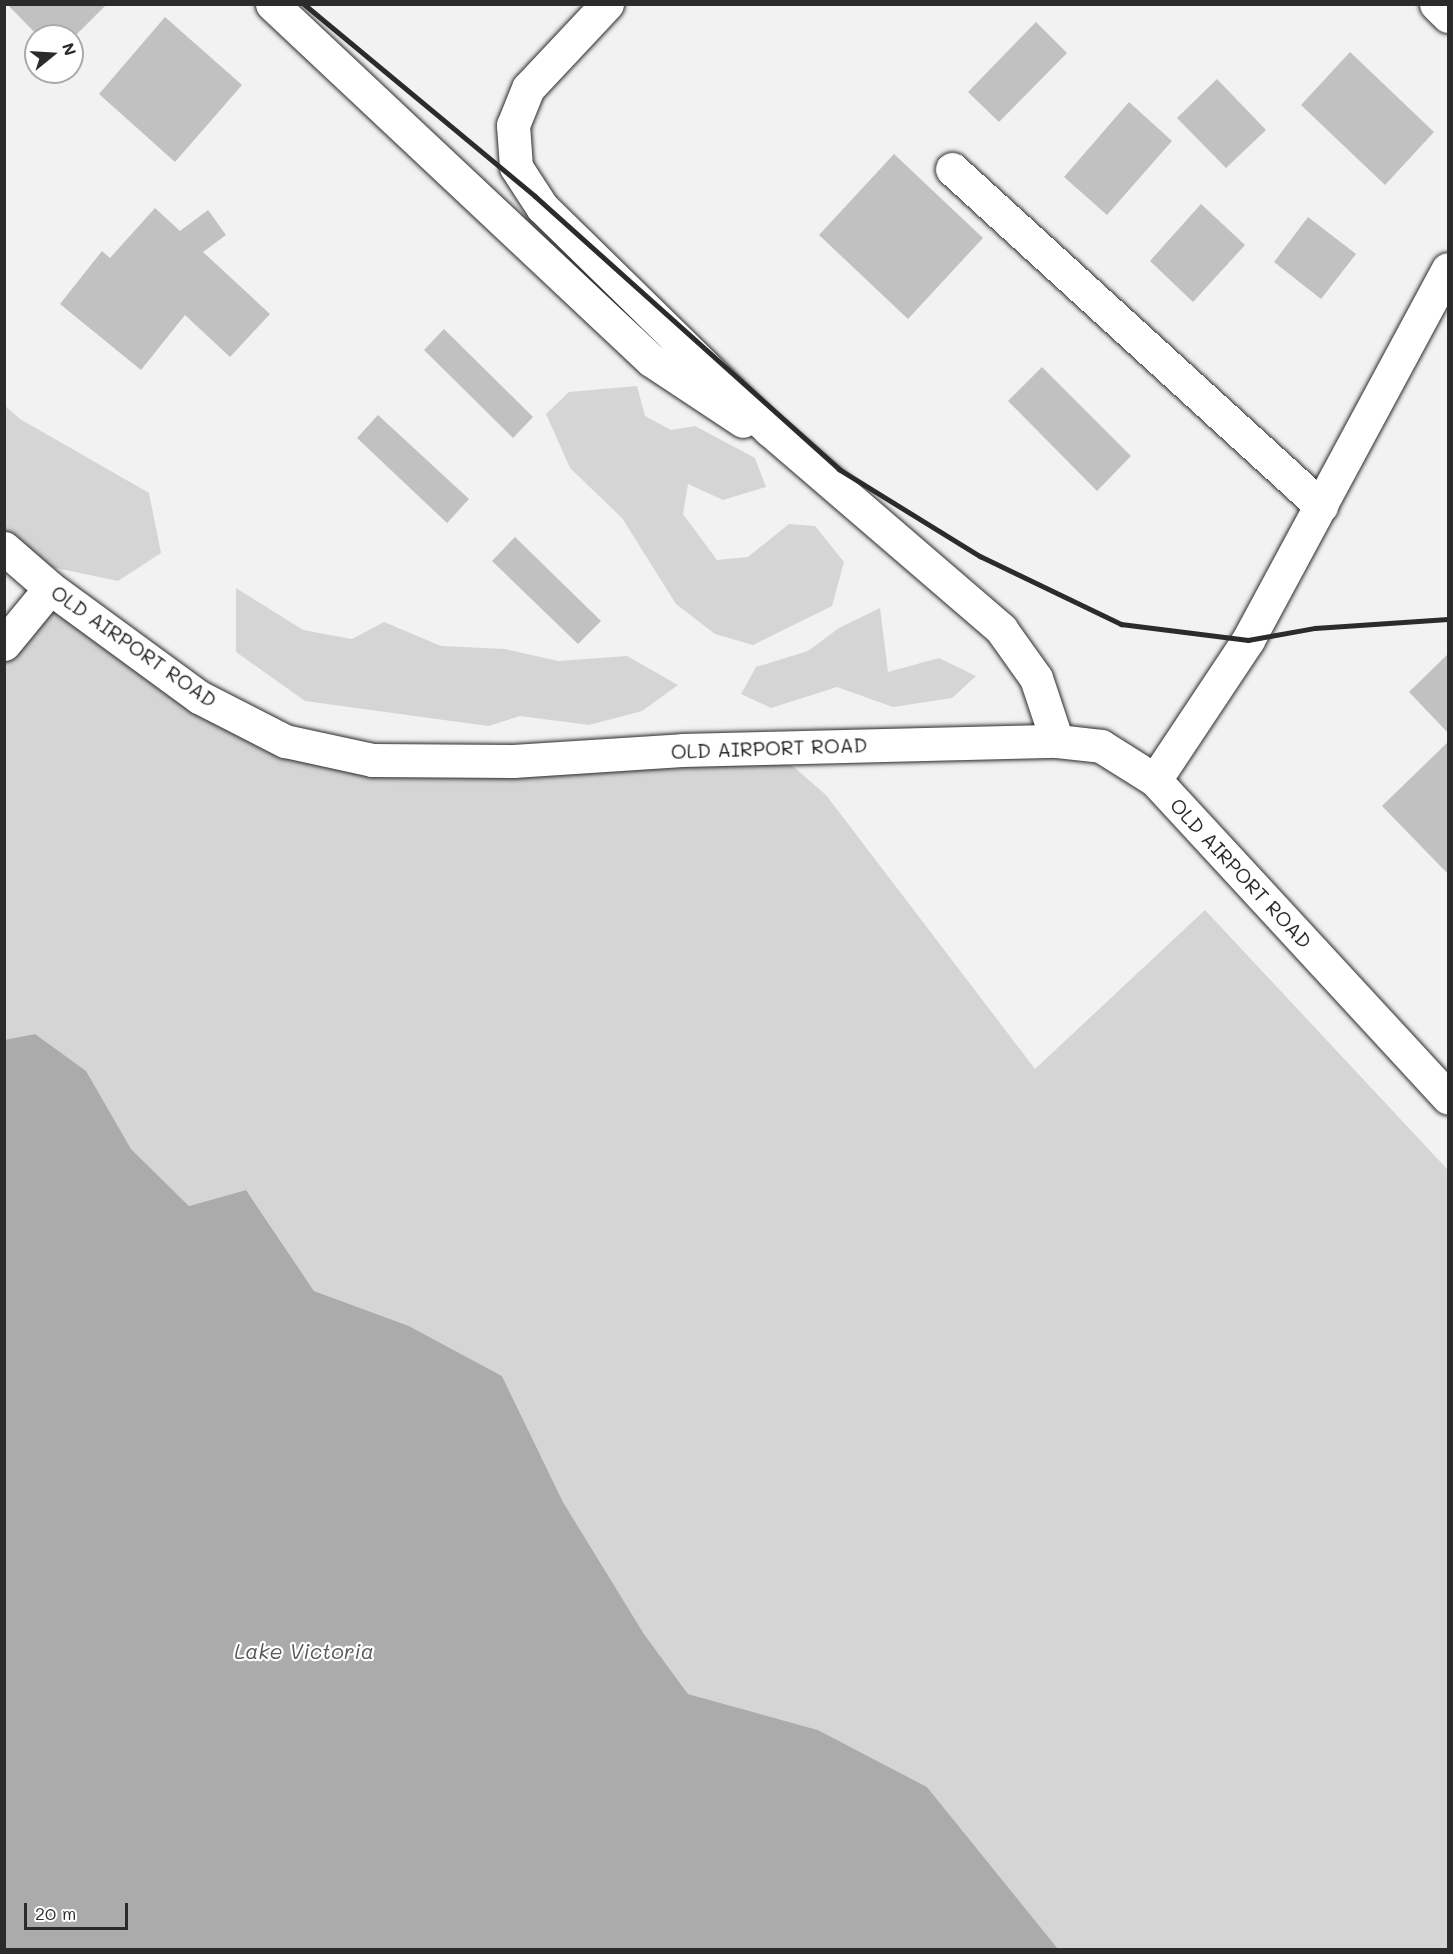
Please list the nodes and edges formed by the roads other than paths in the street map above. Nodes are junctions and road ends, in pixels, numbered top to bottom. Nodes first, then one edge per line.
1 (272, 4) edge
2 (607, 4) edge
3 (1436, 4) edge
4 (1449, 16) edge
5 (952, 168) dead end
6 (1449, 269) edge
7 (770, 430) junction
8 (1321, 506) junction
9 (4, 548) edge
10 (50, 588) junction
11 (4, 644) edge
12 (1057, 741) junction
13 (1155, 780) junction
14 (1449, 1098) edge

1 - 7 street
2 - 7 street
3 - 4 street
5 - 8 street
6 - 8 street
7 - 12 street
8 - 13 street
9 - 10 street, OLD AIRPORT ROAD
10 - 11 street
10 - 12 street, OLD AIRPORT ROAD
12 - 13 street, OLD AIRPORT ROAD
13 - 14 street, OLD AIRPORT ROAD

